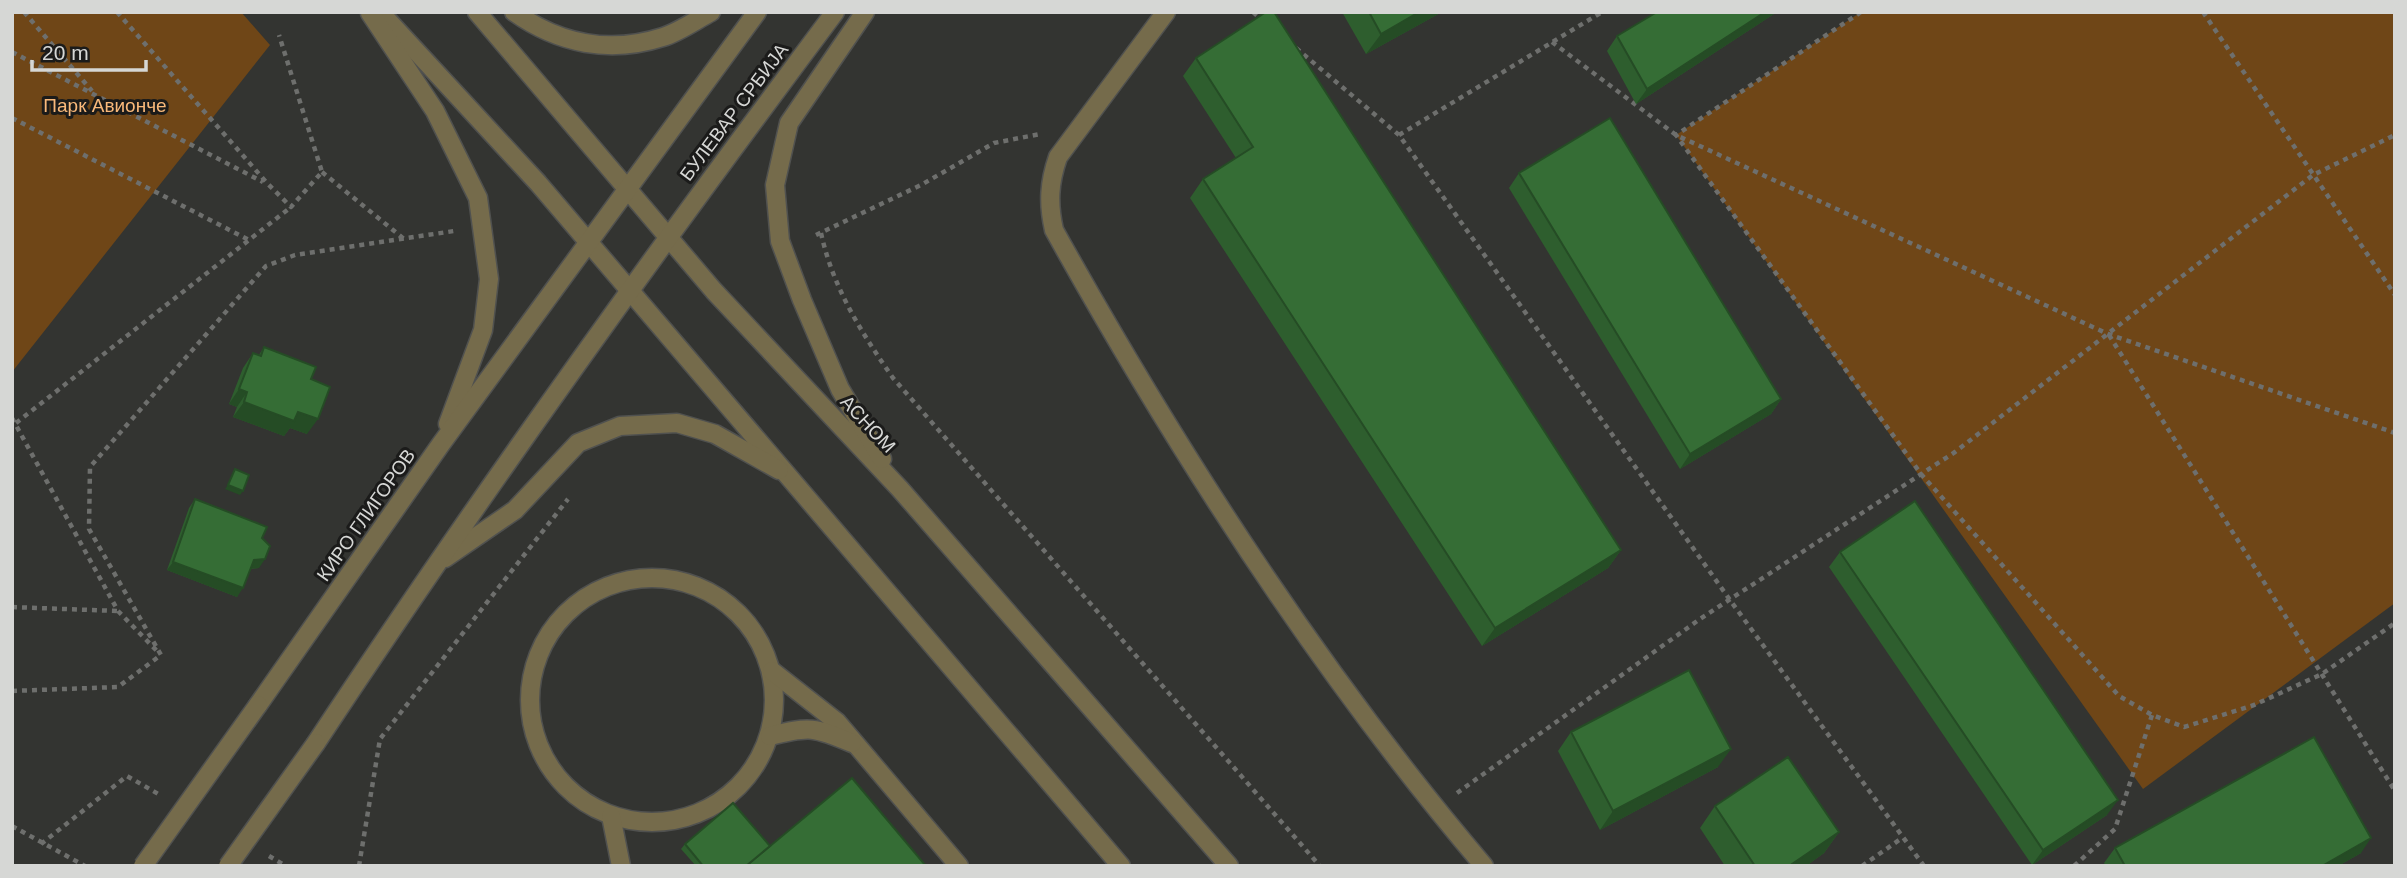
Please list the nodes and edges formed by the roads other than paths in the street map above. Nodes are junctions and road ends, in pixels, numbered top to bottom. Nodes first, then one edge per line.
1 (369, 12) edge
2 (380, 12) edge
3 (477, 12) edge
4 (514, 12) edge
5 (711, 12) edge
6 (757, 12) edge
7 (835, 12) edge
8 (865, 12) edge
9 (1166, 12) edge
10 (628, 191) junction
11 (668, 238) junction
12 (589, 244) junction
13 (630, 292) junction
14 (441, 444) junction
15 (791, 477) junction
16 (900, 489) junction
17 (433, 566) junction
18 (772, 671) junction
19 (770, 736) junction
20 (855, 744) junction
21 (611, 816) junction
22 (143, 866) edge
23 (228, 866) edge
24 (621, 866) edge
25 (959, 866) edge
26 (1121, 866) edge
27 (1229, 866) edge
28 (1484, 866) edge

1 - 14 street
2 - 12 street
3 - 10 street, АСНОМ
4 - 5 street
6 - 10 street, БУЛЕВАР СРБИЈА
7 - 11 street, БУЛЕВАР СРБИЈА
8 - 16 street
9 - 28 street
10 - 11 street, АСНОМ
10 - 12 street, КИРО ГЛИГОРОВ
11 - 13 street
11 - 16 street, АСНОМ
12 - 13 street
12 - 14 street, КИРО ГЛИГОРОВ
13 - 15 street
13 - 17 street
14 - 22 street, КИРО ГЛИГОРОВ, bridge
15 - 17 street
15 - 26 street
16 - 27 street, АСНОМ
17 - 23 street, bridge
18 - 19 street
18 - 20 street
18 - 21 street
19 - 20 street
19 - 21 street
20 - 25 street
21 - 24 street

